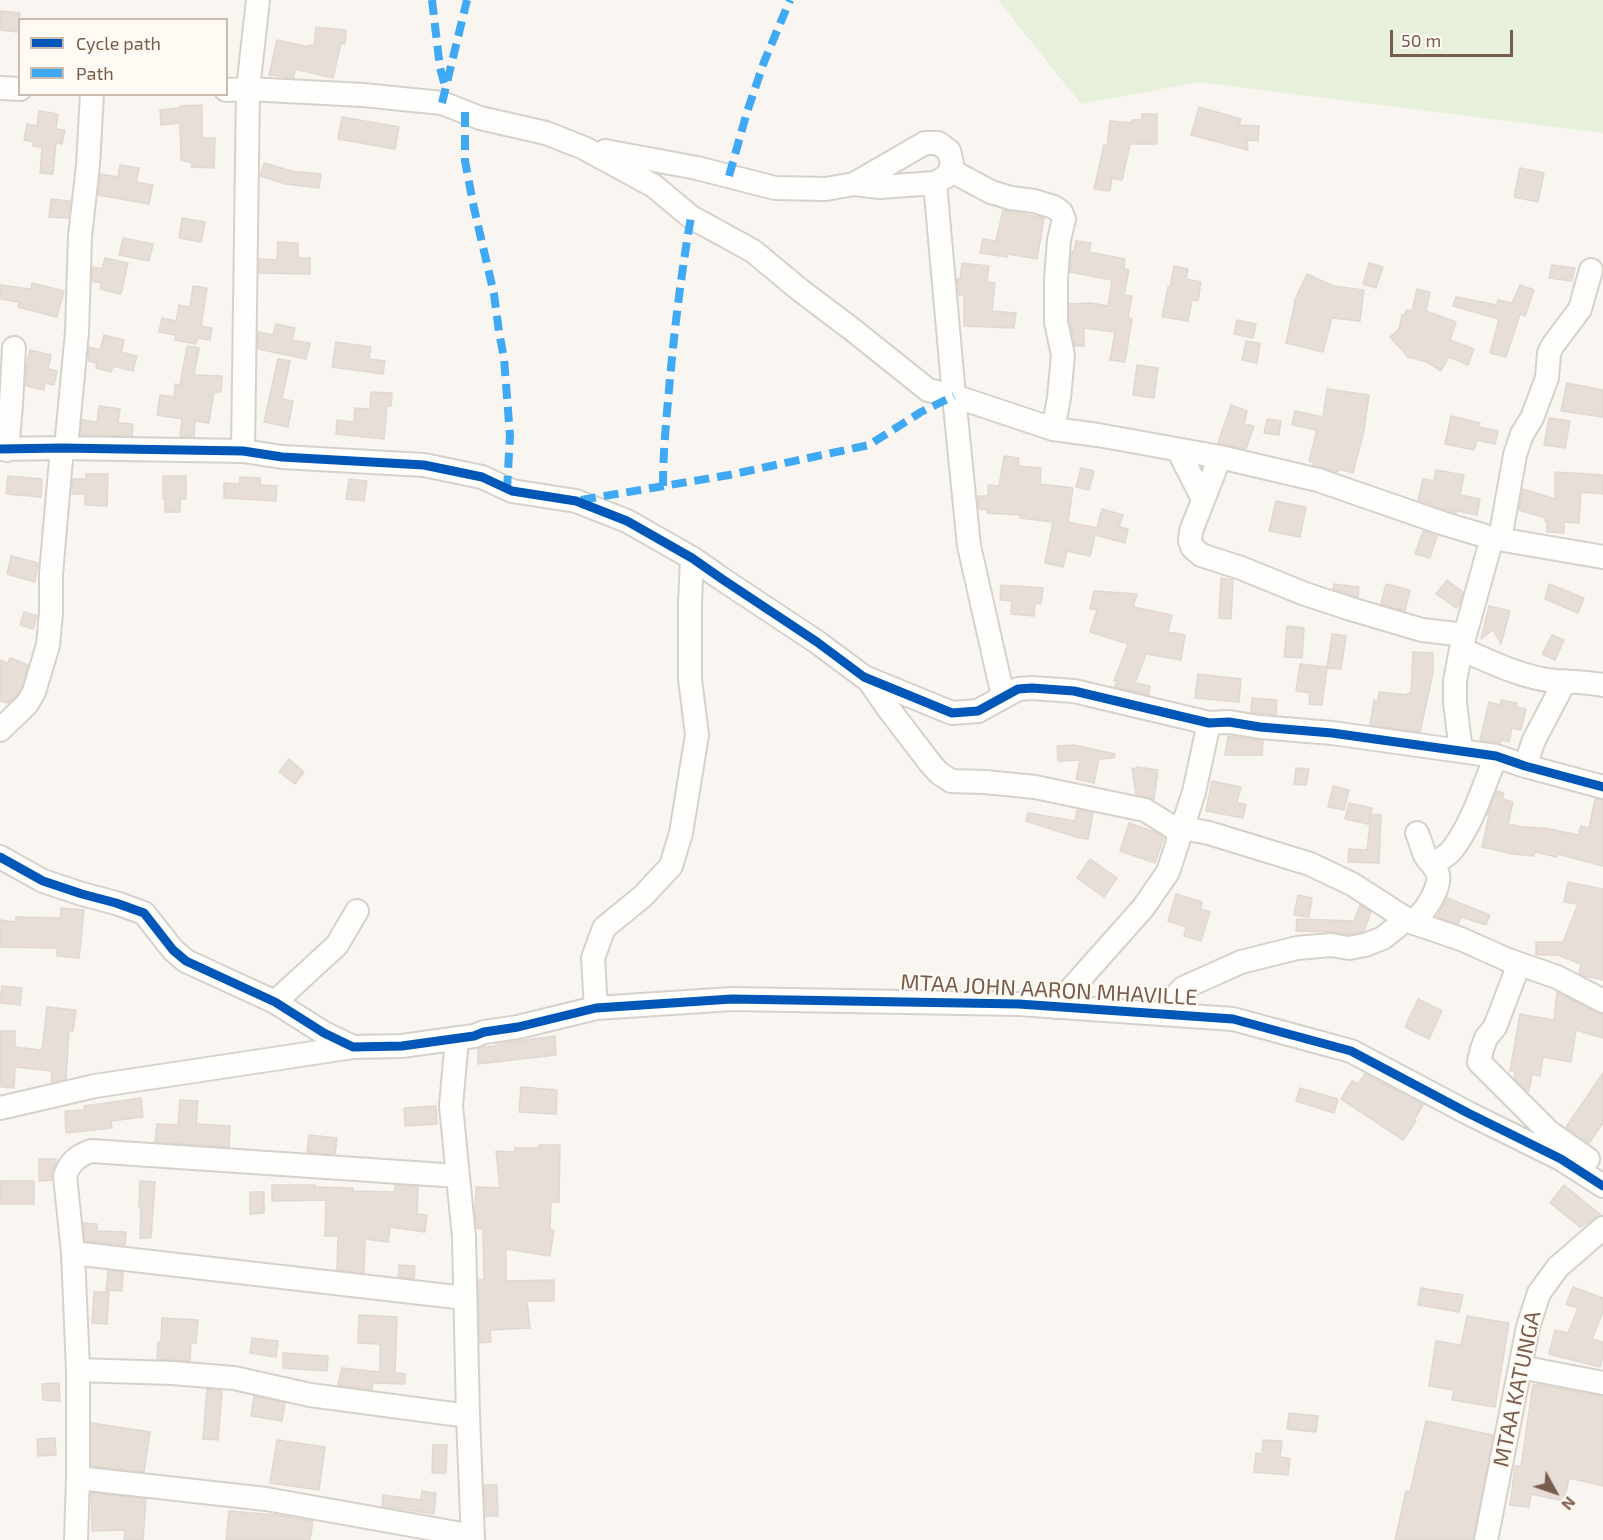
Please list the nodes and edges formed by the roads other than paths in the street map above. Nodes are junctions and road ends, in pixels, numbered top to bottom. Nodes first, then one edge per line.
1 (258, 0) edge
2 (0, 88) edge
3 (18, 89) edge
4 (237, 89) edge
5 (92, 96) edge
6 (584, 148) junction
7 (943, 177) junction
8 (854, 184) junction
9 (1591, 270) dead end
10 (9, 359) edge
11 (954, 396) junction
12 (1053, 429) junction
13 (64, 448) junction
14 (3, 449) edge
15 (1178, 450) junction
16 (243, 451) junction
17 (1220, 457) junction
18 (1203, 499) junction
19 (1496, 538) junction
20 (1603, 557) edge
21 (692, 558) junction
22 (1463, 642) junction
23 (867, 678) junction
24 (1565, 681) junction
25 (1603, 684) edge
26 (1003, 696) junction
27 (1209, 723) junction
28 (0, 730) edge
29 (1461, 751) junction
30 (1496, 756) junction
31 (1525, 766) junction
32 (1603, 787) edge
33 (1182, 832) junction
34 (1417, 833) dead end
35 (0, 858) edge
36 (1433, 864) junction
37 (357, 911) dead end
38 (1407, 920) junction
39 (1519, 964) junction
40 (1603, 1001) edge
41 (275, 1002) junction
42 (1055, 1007) junction
43 (596, 1008) junction
44 (1160, 1014) junction
45 (457, 1038) junction
46 (353, 1047) junction
47 (4, 1102) edge
48 (1603, 1169) edge
49 (458, 1176) junction
50 (1603, 1186) edge
51 (1603, 1228) edge
52 (73, 1253) junction
53 (465, 1298) junction
54 (1520, 1367) junction
55 (78, 1370) junction
56 (1603, 1383) edge
57 (468, 1416) junction
58 (78, 1478) junction
59 (473, 1538) edge
60 (76, 1540) edge
61 (1486, 1540) edge

1 - 4 street
2 - 3 street
4 - 6 street
4 - 16 street
5 - 13 street
6 - 8 street
6 - 11 street
7 - 8 street
7 - 8 street
7 - 11 street
7 - 12 street
9 - 19 street
10 - 14 street
11 - 12 street
11 - 26 street
12 - 15 street
13 - 14 street
13 - 16 street
13 - 28 street
15 - 17 street
15 - 18 street
16 - 21 street
17 - 18 street
17 - 19 street
18 - 22 street
19 - 20 street
19 - 22 street
21 - 23 street
21 - 43 street
22 - 24 street
22 - 29 street
23 - 26 street
23 - 33 street
24 - 25 street
24 - 31 street
26 - 27 street
27 - 29 street
27 - 33 street
29 - 30 street
30 - 31 street
30 - 36 street
31 - 32 street
33 - 38 street
33 - 42 street
34 - 36 street
35 - 41 street
36 - 38 street
37 - 41 street
38 - 39 street
38 - 44 street
39 - 40 street
39 - 48 street
41 - 46 street
42 - 43 street, MTAA JOHN AARON MHAVILLE
42 - 44 street, MTAA JOHN AARON MHAVILLE
43 - 45 street, MTAA JOHN AARON MHAVILLE
44 - 50 street, MTAA JOHN AARON MHAVILLE
45 - 46 street, MTAA JOHN AARON MHAVILLE
45 - 49 street
46 - 47 street, MTAA JOHN AARON MHAVILLE
49 - 52 street
49 - 53 street
51 - 54 street, MTAA KATUNGA
52 - 53 street
52 - 55 street
53 - 57 street
54 - 56 street
54 - 61 street, MTAA KATUNGA
55 - 57 street
55 - 58 street
57 - 59 street
58 - 59 street
58 - 60 street

